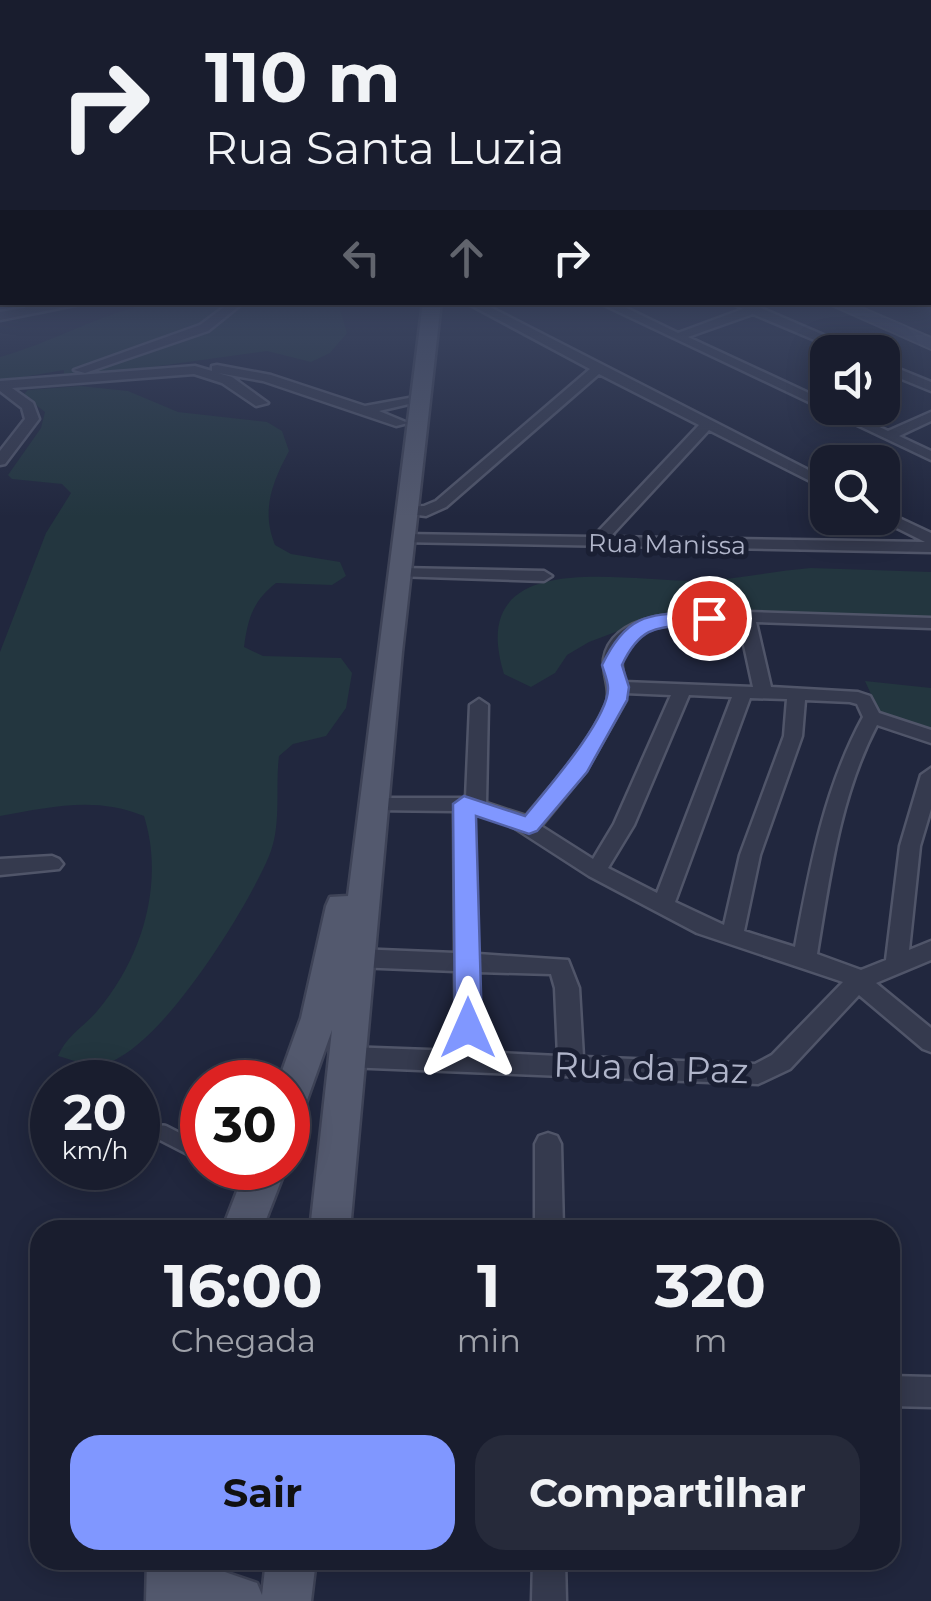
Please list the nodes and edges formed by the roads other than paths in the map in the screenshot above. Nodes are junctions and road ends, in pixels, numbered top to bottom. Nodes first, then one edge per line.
1 (90, 368) edge
2 (408, 368) edge
3 (427, 368) edge
4 (598, 368) joint
5 (742, 368) edge
6 (196, 370) junction
7 (900, 374) edge
8 (20, 382) junction
9 (0, 385) edge
10 (931, 387) edge
11 (261, 403) dead end
12 (368, 410) junction
13 (402, 412) junction
14 (931, 416) edge
15 (708, 424) junction
16 (888, 436) junction
17 (931, 456) edge
18 (0, 461) edge
19 (810, 477) edge
20 (415, 525) junction
21 (900, 525) edge
22 (596, 543) junction
23 (931, 543) edge
24 (400, 574) junction
25 (544, 576) dead end
26 (746, 617) junction
27 (931, 622) edge
28 (619, 687) junction
29 (682, 690) junction
30 (753, 693) junction
31 (796, 694) junction
32 (478, 705) dead end
33 (872, 717) junction
34 (931, 736) edge
35 (931, 774) edge
36 (373, 803) junction
37 (470, 804) junction
38 (529, 826) junction
39 (52, 864) dead end
40 (0, 866) edge
41 (596, 871) junction
42 (663, 906) junction
43 (732, 937) junction
44 (931, 950) edge
45 (804, 956) junction
46 (356, 958) junction
47 (897, 960) junction
48 (469, 961) junction
49 (858, 981) junction
50 (931, 1042) edge
51 (347, 1057) junction
52 (304, 1060) edge
53 (468, 1061) junction
54 (571, 1066) junction
55 (548, 1144) dead end
56 (250, 1190) edge
57 (244, 1220) edge
58 (331, 1220) edge
59 (548, 1220) edge
60 (900, 1390) edge
61 (931, 1392) edge
62 (172, 1570) edge
63 (184, 1570) edge
64 (290, 1570) edge
65 (549, 1570) edge
66 (171, 1601) edge
67 (240, 1601) edge
68 (286, 1601) edge
69 (550, 1601) edge

1 - 8 street
2 - 13 main road
3 - 20 main road
4 - 15 street
4 - 20 street
5 - 16 street
6 - 8 street
6 - 11 street
6 - 12 street
7 - 10 street
8 - 9 street
9 - 18 street
12 - 13 street
12 - 13 street
13 - 52 main road
14 - 16 street
15 - 19 street
15 - 22 street
16 - 17 street
20 - 22 street, Rua Manissa
20 - 24 main road
21 - 23 street
22 - 23 street, Rua Manissa
24 - 25 street
24 - 36 main road
26 - 27 street
26 - 28 street
26 - 30 street
28 - 29 street
28 - 38 street
29 - 30 street
29 - 41 street
30 - 31 street
30 - 42 street
31 - 33 street
31 - 43 street
32 - 37 street
33 - 34 street
33 - 45 street
35 - 47 street
36 - 37 street
36 - 46 main road
37 - 38 street
37 - 48 street
38 - 41 street
39 - 40 street
41 - 42 street
42 - 43 street
43 - 45 street
44 - 47 street, Rua da Paz
45 - 49 street
46 - 48 street
46 - 51 main road
47 - 49 street, Rua da Paz
48 - 53 street
48 - 54 street
49 - 50 street
49 - 54 street, Rua da Paz
51 - 53 street, Rua da Paz
51 - 58 main road
53 - 54 street, Rua da Paz
55 - 59 street
56 - 57 main road
60 - 61 street
62 - 66 main road
63 - 67 main road
64 - 68 main road
65 - 69 street

